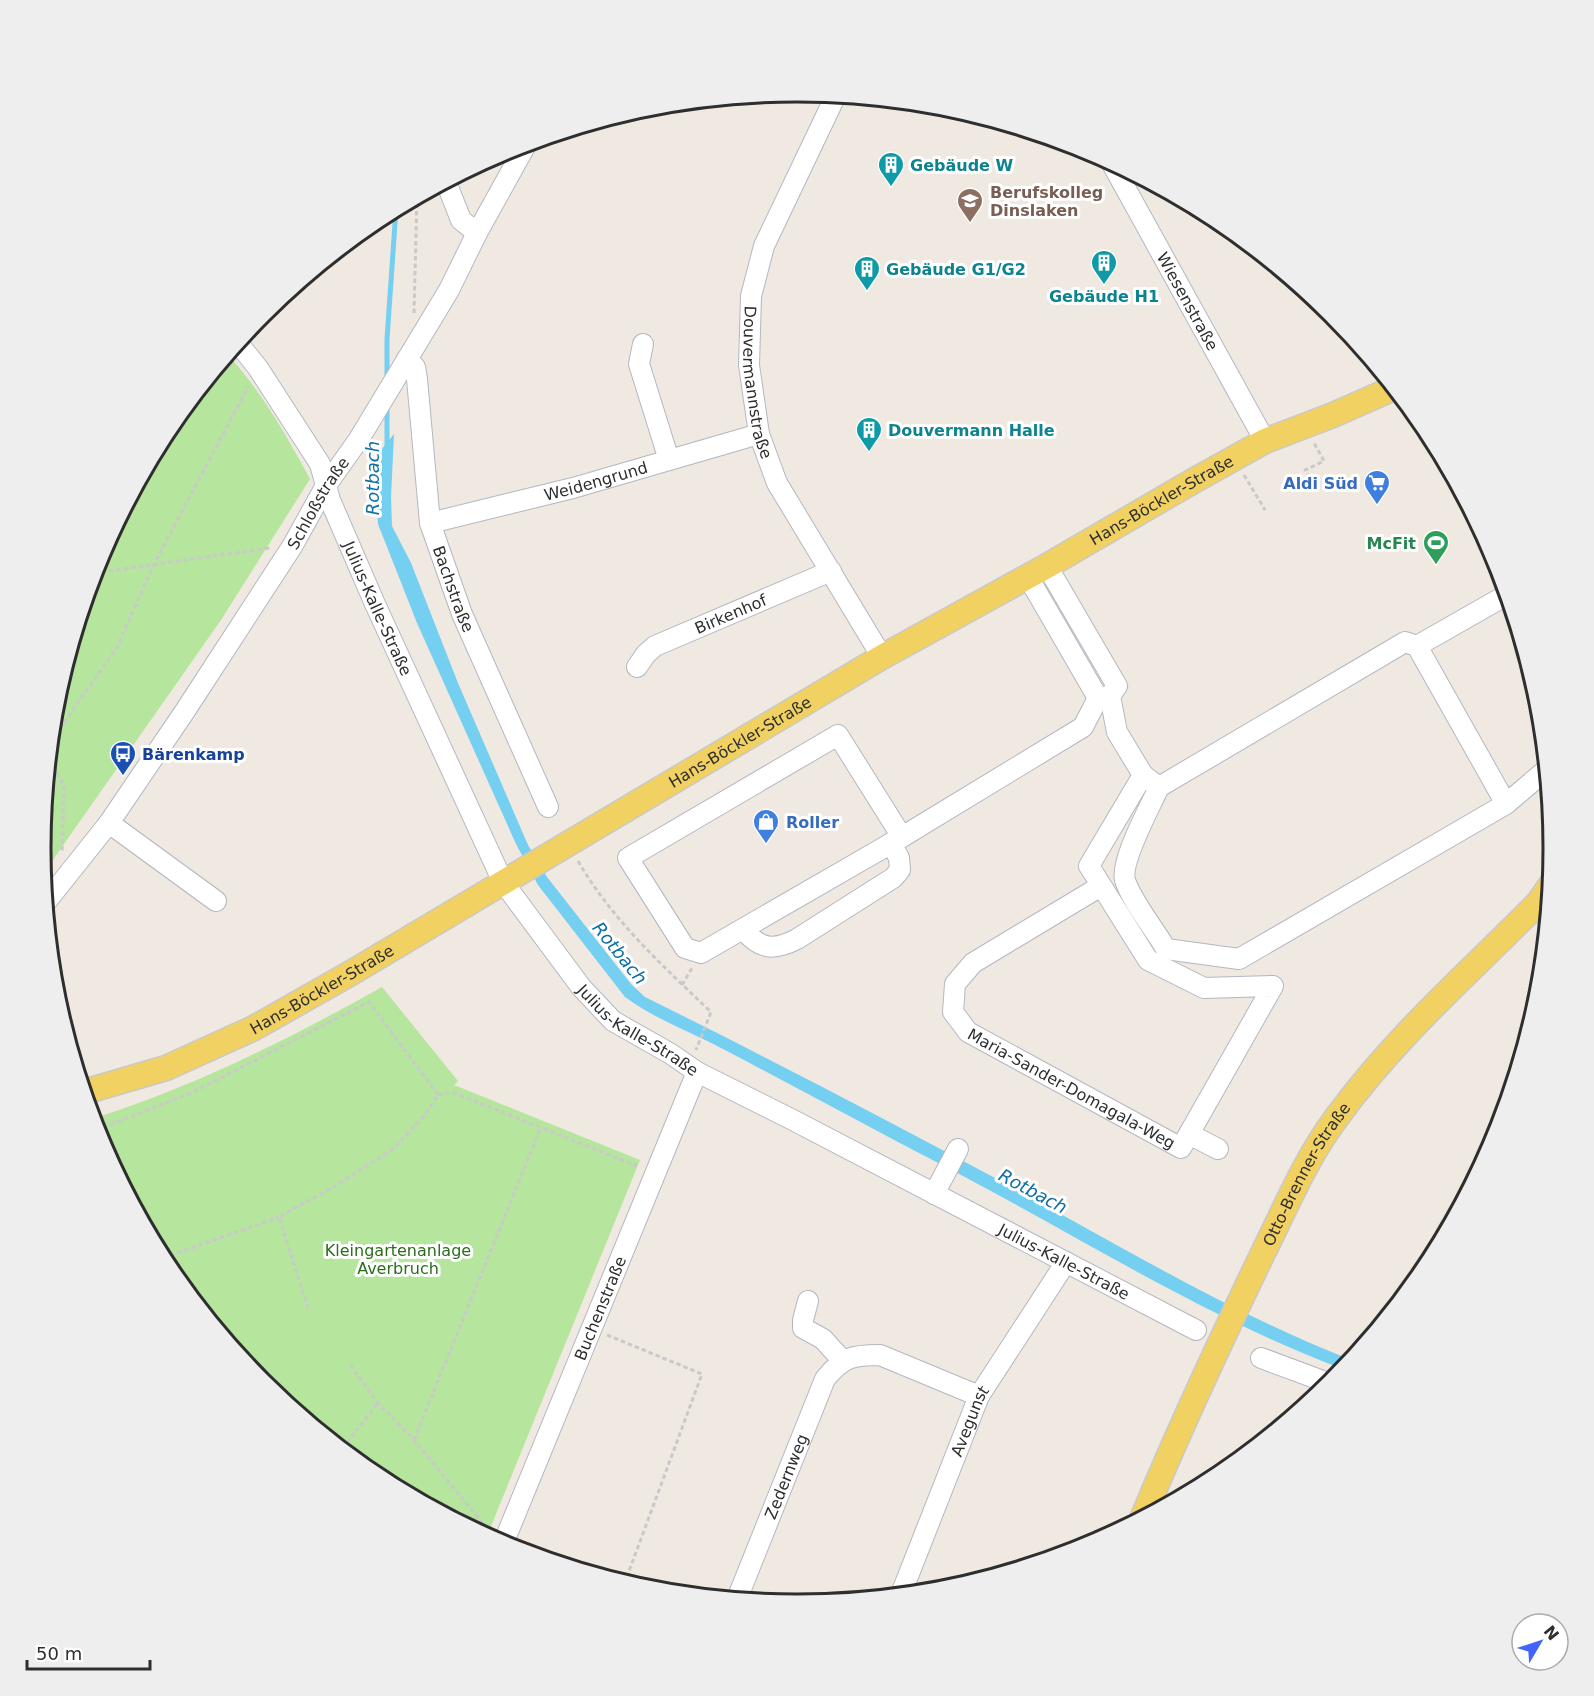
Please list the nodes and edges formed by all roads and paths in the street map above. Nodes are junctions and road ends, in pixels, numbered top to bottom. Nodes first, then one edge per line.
1 (832, 103) edge
2 (520, 156) edge
3 (1118, 175) edge
4 (449, 189) edge
5 (417, 207) edge
6 (477, 233) junction
7 (418, 341) junction
8 (643, 344) dead end
9 (243, 349) edge
10 (407, 358) junction
11 (258, 368) junction
12 (1386, 392) edge
13 (1304, 425) junction
14 (759, 434) junction
15 (1265, 441) junction
16 (1234, 458) junction
17 (669, 460) junction
18 (1313, 484) dead end
19 (325, 486) junction
20 (1265, 510) dead end
21 (430, 523) junction
22 (293, 545) junction
23 (154, 564) junction
24 (105, 571) edge
25 (831, 571) junction
26 (1038, 571) junction
27 (1500, 599) edge
28 (1417, 646) junction
29 (882, 657) junction
30 (637, 667) dead end
31 (1108, 693) junction
32 (61, 727) edge
33 (55, 771) edge
34 (1143, 775) junction
35 (1539, 776) edge
36 (1159, 787) junction
37 (1506, 804) junction
38 (548, 807) dead end
39 (109, 823) junction
40 (897, 840) junction
41 (577, 860) dead end
42 (512, 876) junction
43 (61, 885) junction
44 (1101, 886) junction
45 (53, 894) edge
46 (1541, 899) edge
47 (216, 902) dead end
48 (743, 929) junction
49 (699, 1043) dead end
50 (697, 1072) junction
51 (92, 1090) edge
52 (438, 1095) junction
53 (105, 1126) edge
54 (541, 1126) junction
55 (1189, 1134) junction
56 (958, 1149) dead end
57 (1218, 1149) dead end
58 (637, 1166) dead end
59 (939, 1185) junction
60 (279, 1217) junction
61 (172, 1255) edge
62 (1066, 1262) junction
63 (808, 1301) dead end
64 (309, 1311) dead end
65 (591, 1328) junction
66 (1196, 1330) dead end
67 (1261, 1358) dead end
68 (842, 1360) junction
69 (267, 1365) dead end
70 (350, 1365) dead end
71 (264, 1370) edge
72 (1321, 1380) edge
73 (980, 1396) junction
74 (378, 1403) junction
75 (414, 1440) junction
76 (347, 1443) edge
77 (1148, 1506) edge
78 (485, 1525) edge
79 (500, 1532) edge
80 (628, 1575) edge
81 (904, 1586) edge
82 (740, 1591) edge

1 - 14 street, Douvermannstraße
2 - 6 street, Schloßstraße
3 - 15 street, Wiesenstraße
4 - 6 street
5 - 7 path
6 - 7 street, Schloßstraße
7 - 10 street, Schloßstraße
8 - 17 street
9 - 11 street, Julius-Kalle-Straße
10 - 19 street, Schloßstraße
10 - 21 street, Bachstraße
11 - 19 street, Julius-Kalle-Straße
11 - 23 path
12 - 13 main road, Hans-Böckler-Straße
13 - 15 main road, Hans-Böckler-Straße
13 - 18 path
14 - 17 street, Weidengrund
14 - 25 street, Douvermannstraße
15 - 16 main road, Hans-Böckler-Straße
16 - 20 path
16 - 26 main road, Hans-Böckler-Straße
17 - 21 street, Weidengrund
19 - 22 street, Schloßstraße
19 - 42 street, Julius-Kalle-Straße
21 - 38 street, Bachstraße
22 - 23 path
22 - 39 street, Schloßstraße
23 - 24 path
23 - 32 path
25 - 29 street, Douvermannstraße
25 - 30 street, Birkenhof
26 - 29 main road, Hans-Böckler-Straße
26 - 31 street
27 - 28 street
28 - 36 street
28 - 37 street
29 - 42 main road, Hans-Böckler-Straße
31 - 34 street
31 - 40 street
33 - 43 path
34 - 36 street
34 - 44 street, Maria-Sander-Domagala-Weg
35 - 37 street
36 - 37 street
39 - 43 street, Schloßstraße
39 - 47 street
40 - 48 street
40 - 48 street
40 - 48 street
41 - 49 path
42 - 50 street, Julius-Kalle-Straße
42 - 51 main road, Hans-Böckler-Straße
43 - 45 street, Schloßstraße
44 - 55 street, Maria-Sander-Domagala-Weg
44 - 55 street, Maria-Sander-Domagala-Weg
46 - 77 main road, Otto-Brenner-Straße
50 - 59 street, Julius-Kalle-Straße
50 - 65 street, Buchenstraße
52 - 53 path
52 - 54 path
52 - 60 path
54 - 58 path
54 - 75 path
55 - 57 street
56 - 59 street
59 - 62 street, Julius-Kalle-Straße
60 - 61 path
60 - 64 path
62 - 66 street, Julius-Kalle-Straße
62 - 73 street, Avegunst
63 - 68 street
65 - 79 street, Buchenstraße
65 - 80 path
67 - 72 street
68 - 73 street
68 - 82 street, Zedernweg
69 - 71 path
70 - 74 path
73 - 81 street, Avegunst
74 - 75 path
74 - 76 path
75 - 78 path

